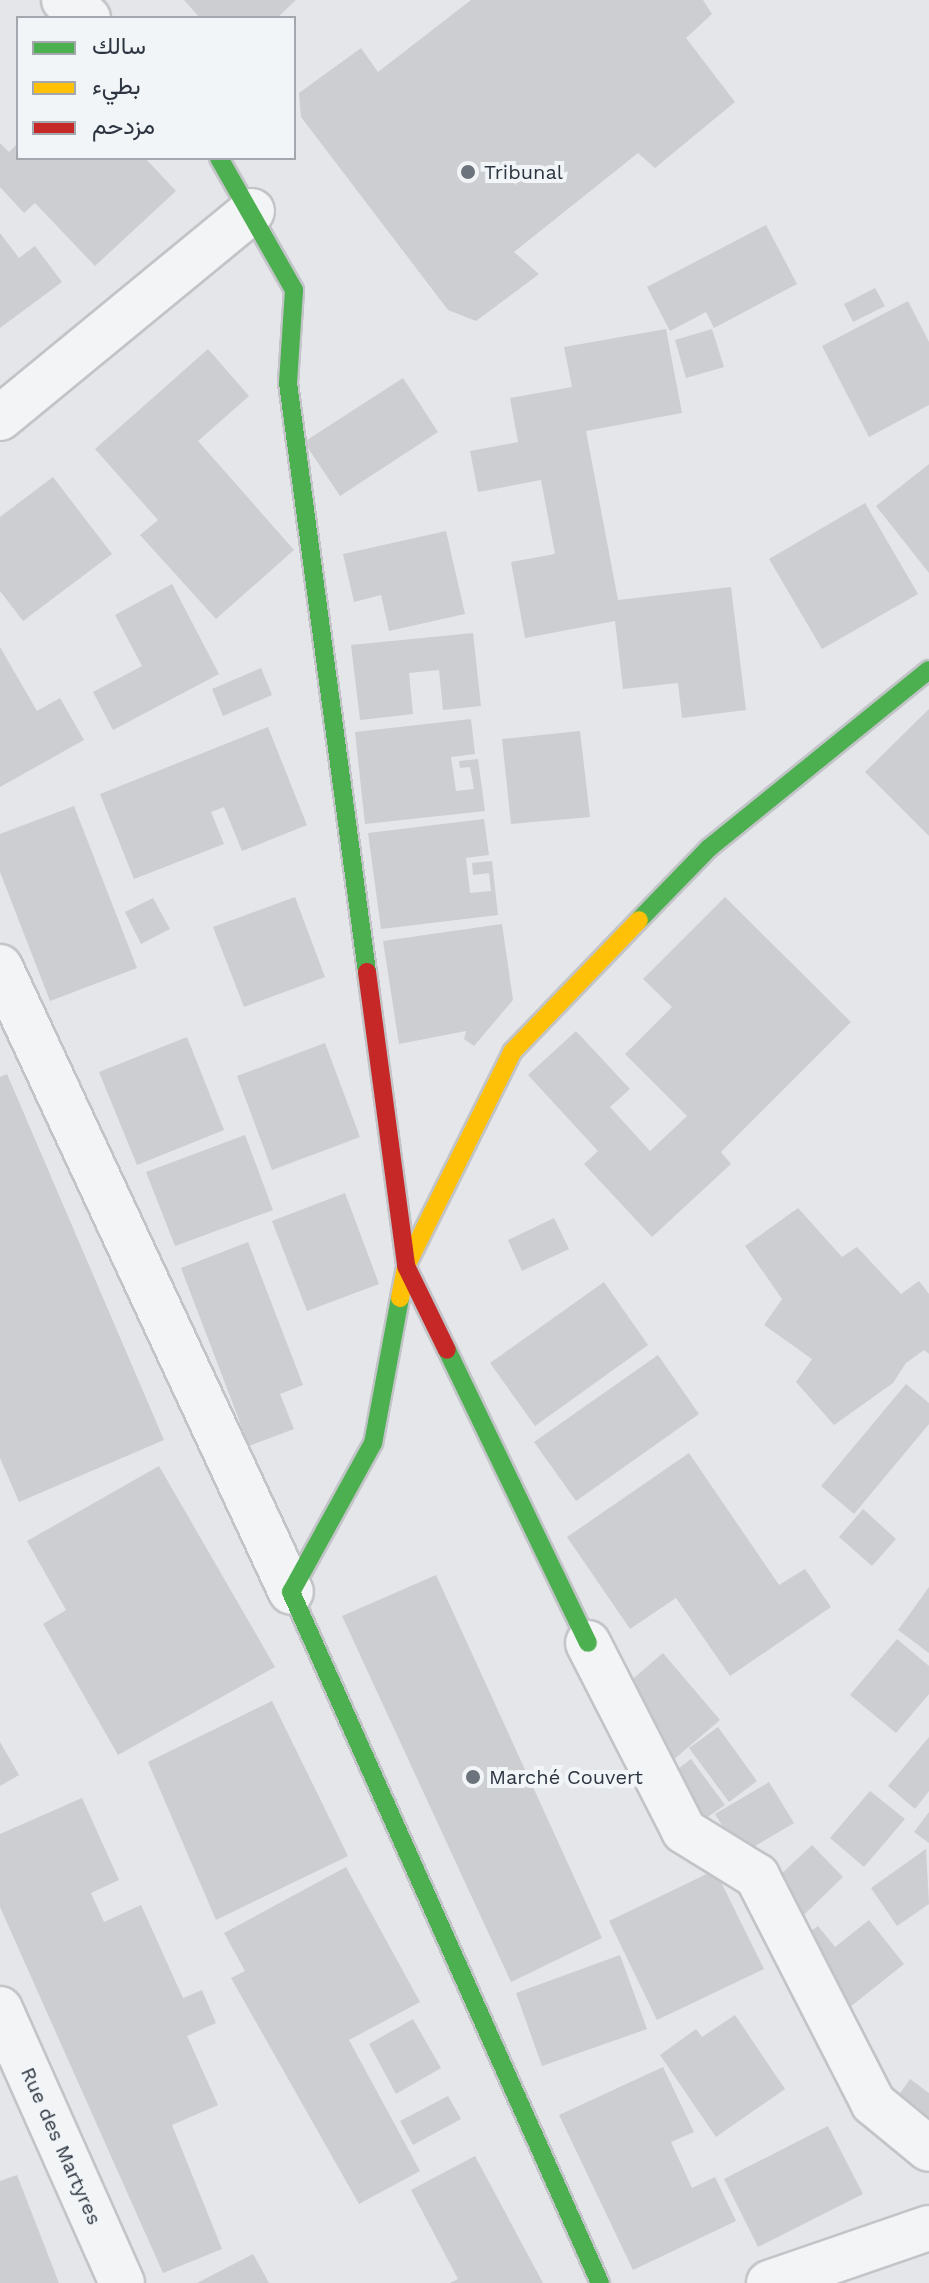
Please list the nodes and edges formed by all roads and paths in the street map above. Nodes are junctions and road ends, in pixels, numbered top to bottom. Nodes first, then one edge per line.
1 (220, 160) edge
2 (252, 211) junction
3 (0, 418) edge
4 (929, 670) edge
5 (0, 967) edge
6 (406, 1266) junction
7 (291, 1592) junction
8 (588, 1643) joint
9 (0, 2009) edge
10 (929, 2149) edge
11 (929, 2228) edge
12 (122, 2283) edge
13 (600, 2283) edge
14 (769, 2283) edge

1 - 2 main road
2 - 3 street
2 - 6 main road
4 - 6 main road
5 - 7 street
6 - 7 main road
6 - 8 main road
7 - 13 main road
8 - 10 street
9 - 12 street, Rue des Martyres
11 - 14 street

